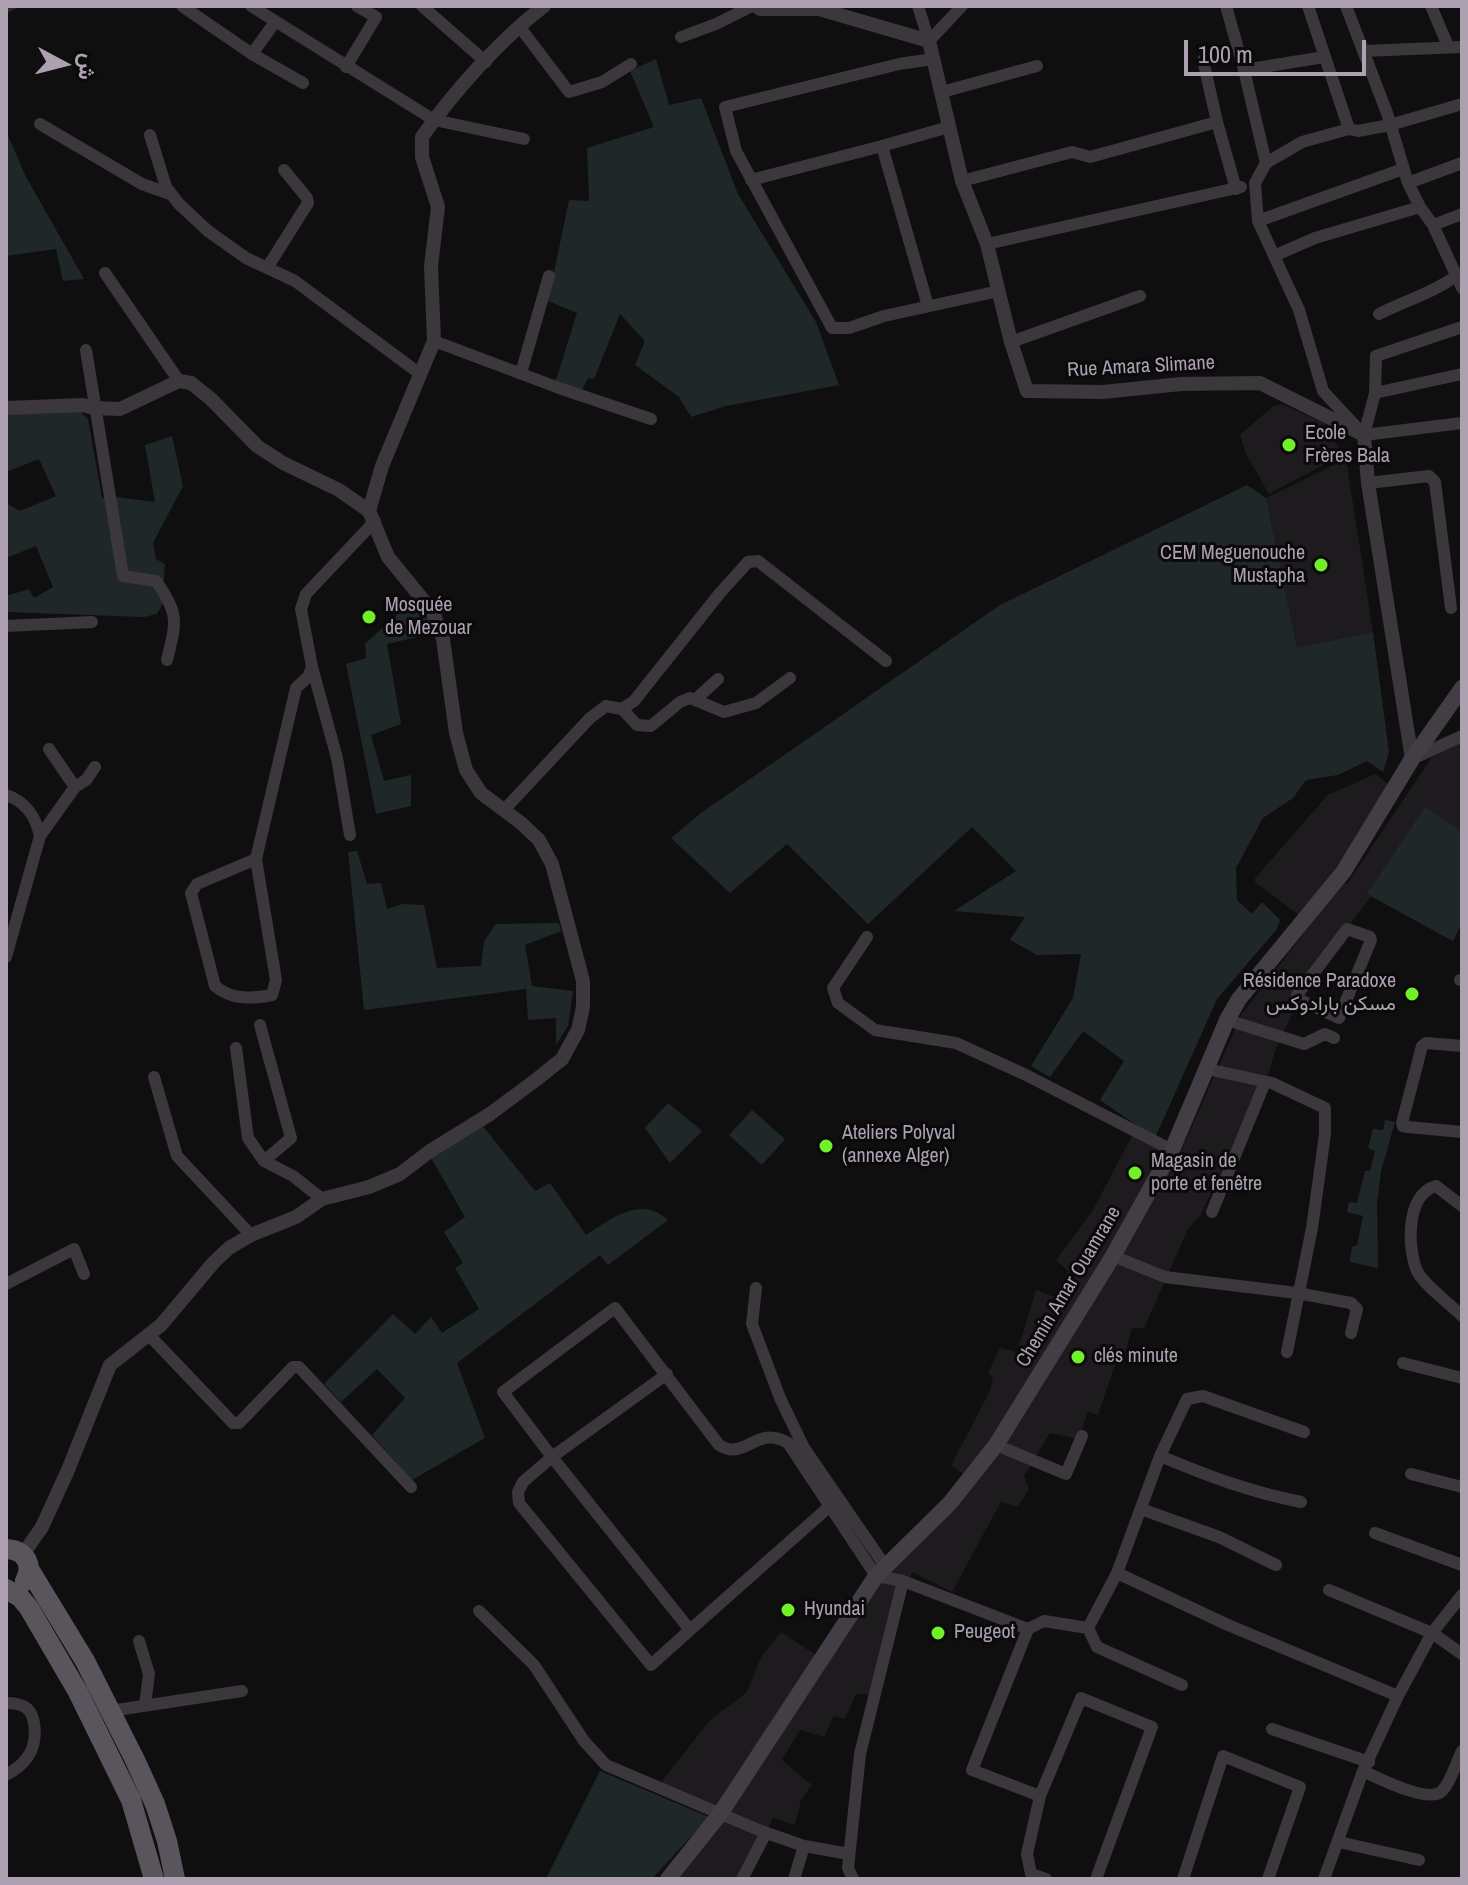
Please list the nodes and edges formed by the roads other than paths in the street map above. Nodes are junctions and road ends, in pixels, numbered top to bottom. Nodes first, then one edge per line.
1 (182, 6) edge
2 (251, 6) edge
3 (357, 6) edge
4 (386, 6) edge
5 (422, 6) edge
6 (544, 6) edge
7 (754, 6) edge
8 (918, 6) edge
9 (962, 6) edge
10 (1226, 6) edge
11 (1308, 6) edge
12 (1346, 6) edge
13 (1431, 6) edge
14 (376, 17) junction
15 (275, 22) junction
16 (519, 26) junction
17 (681, 37) dead end
18 (929, 41) junction
19 (1455, 46) edge
20 (1363, 51) junction
21 (252, 54) junction
22 (1324, 57) junction
23 (933, 59) junction
24 (1203, 60) dead end
25 (486, 62) junction
26 (631, 64) dead end
27 (1037, 66) dead end
28 (346, 67) junction
29 (1244, 70) junction
30 (303, 83) dead end
31 (942, 92) junction
32 (1462, 104) edge
33 (434, 120) junction
34 (1217, 122) junction
35 (40, 124) dead end
36 (1390, 125) junction
37 (949, 127) junction
38 (1349, 129) junction
39 (150, 135) dead end
40 (524, 139) dead end
41 (882, 146) junction
42 (1266, 163) junction
43 (1462, 163) edge
44 (1403, 169) junction
45 (284, 170) dead end
46 (751, 180) junction
47 (962, 181) junction
48 (1255, 183) junction
49 (1408, 183) junction
50 (1236, 189) junction
51 (172, 195) junction
52 (1420, 207) junction
53 (1462, 214) edge
54 (1258, 221) junction
55 (1433, 225) junction
56 (987, 244) junction
57 (1274, 256) junction
58 (267, 268) junction
59 (1458, 272) edge
60 (105, 273) dead end
61 (549, 276) dead end
62 (999, 291) junction
63 (1140, 296) dead end
64 (928, 306) junction
65 (1379, 314) dead end
66 (1462, 327) edge
67 (434, 341) junction
68 (1011, 342) junction
69 (86, 350) dead end
70 (521, 373) junction
71 (420, 374) junction
72 (1462, 374) edge
73 (179, 381) junction
74 (1375, 393) junction
75 (6, 408) edge
76 (94, 408) junction
77 (651, 419) dead end
78 (1462, 423) edge
79 (1364, 435) junction
80 (1368, 483) junction
81 (372, 516) junction
82 (1451, 608) dead end
83 (92, 622) dead end
84 (6, 626) edge
85 (167, 660) dead end
86 (886, 661) dead end
87 (312, 667) junction
88 (790, 678) dead end
89 (718, 679) dead end
90 (1462, 688) edge
91 (696, 699) junction
92 (622, 709) junction
93 (1462, 736) edge
94 (49, 749) dead end
95 (1412, 759) junction
96 (95, 767) dead end
97 (75, 787) junction
98 (6, 795) edge
99 (504, 810) junction
100 (350, 835) dead end
101 (40, 836) junction
102 (256, 859) junction
103 (867, 937) dead end
104 (6, 957) edge
105 (1339, 1018) joint
106 (1227, 1020) junction
107 (260, 1025) dead end
108 (1334, 1038) dead end
109 (1462, 1046) edge
110 (236, 1048) dead end
111 (1207, 1069) junction
112 (154, 1077) dead end
113 (1265, 1082) junction
114 (1462, 1132) edge
115 (1172, 1150) junction
116 (264, 1161) junction
117 (322, 1199) junction
118 (1462, 1206) edge
119 (1212, 1212) dead end
120 (251, 1235) junction
121 (1113, 1256) junction
122 (84, 1274) dead end
123 (6, 1284) edge
124 (756, 1288) dead end
125 (1297, 1293) junction
126 (1462, 1316) edge
127 (1351, 1333) dead end
128 (148, 1334) junction
129 (1287, 1352) dead end
130 (1403, 1363) dead end
131 (667, 1374) junction
132 (1462, 1378) edge
133 (1304, 1432) dead end
134 (1082, 1436) dead end
135 (996, 1445) junction
136 (1160, 1456) junction
137 (552, 1457) junction
138 (1411, 1474) dead end
139 (411, 1487) dead end
140 (1462, 1487) edge
141 (1301, 1502) dead end
142 (831, 1505) junction
143 (1141, 1509) junction
144 (1375, 1533) dead end
145 (16, 1552) edge
146 (1276, 1565) dead end
147 (1462, 1565) edge
148 (880, 1571) junction
149 (1117, 1573) junction
150 (903, 1581) junction
151 (6, 1588) edge
152 (1329, 1590) dead end
153 (1462, 1595) edge
154 (479, 1611) dead end
155 (1088, 1628) junction
156 (1028, 1629) junction
157 (690, 1630) junction
158 (1432, 1633) junction
159 (139, 1641) dead end
160 (1462, 1654) edge
161 (1182, 1685) dead end
162 (242, 1691) dead end
163 (1398, 1696) junction
164 (6, 1703) edge
165 (145, 1705) junction
166 (110, 1711) junction
167 (1272, 1729) dead end
168 (1462, 1751) edge
169 (12, 1767) edge
170 (1366, 1767) junction
171 (6, 1775) edge
172 (1040, 1796) junction
173 (720, 1814) junction
174 (761, 1831) junction
175 (1339, 1842) junction
176 (804, 1846) junction
177 (849, 1854) junction
178 (1419, 1860) dead end
179 (154, 1879) edge
180 (175, 1879) edge
181 (668, 1879) edge
182 (742, 1879) edge
183 (794, 1879) edge
184 (853, 1879) edge
185 (1046, 1879) edge
186 (1096, 1879) edge
187 (1183, 1879) edge
188 (1268, 1879) edge
189 (1324, 1879) edge

1 - 21 street
2 - 15 street
3 - 14 street
4 - 14 street
5 - 25 street
6 - 16 street
7 - 17 street
7 - 18 street
8 - 18 street
9 - 18 street
10 - 29 street
11 - 22 street
12 - 20 street
13 - 19 street
14 - 28 street
15 - 21 street
15 - 28 street
16 - 25 street
16 - 26 street
18 - 23 street, Rue Amara Slimane
19 - 20 street
20 - 36 street
21 - 30 street
22 - 29 street
22 - 38 street
23 - 31 street, Rue Amara Slimane
23 - 46 street
24 - 34 street
25 - 33 street
27 - 31 street
28 - 33 street
29 - 42 street
31 - 37 street, Rue Amara Slimane
32 - 36 street
33 - 40 street
33 - 67 street
34 - 47 street
34 - 50 street
35 - 51 street
36 - 38 street
36 - 44 street
37 - 41 street
37 - 47 street, Rue Amara Slimane
38 - 42 street
39 - 51 street
41 - 46 street
41 - 64 street
42 - 48 street
43 - 49 street
44 - 49 street
44 - 54 street
45 - 58 street
46 - 64 street
47 - 56 street, Rue Amara Slimane
48 - 50 street
48 - 54 street
49 - 52 street
50 - 56 street
51 - 58 street
52 - 55 street
52 - 57 street
53 - 55 street
54 - 57 street
55 - 59 street
56 - 62 street, Rue Amara Slimane
57 - 79 street
58 - 71 street
59 - 65 street
60 - 73 street
61 - 70 street
62 - 64 street
62 - 68 street, Rue Amara Slimane
63 - 68 street
66 - 74 street
67 - 70 street
67 - 71 street
68 - 79 street, Rue Amara Slimane
69 - 76 street
70 - 77 street
71 - 81 street
72 - 74 street
73 - 76 street
73 - 81 street
74 - 79 street
75 - 76 street
76 - 85 street
78 - 79 street
79 - 80 street
80 - 82 street
80 - 95 street
81 - 87 street
81 - 99 street
83 - 84 street
86 - 92 street
87 - 100 street
87 - 102 street
88 - 91 street
89 - 91 street
90 - 95 main road, Chemin Amar Ouamrane
91 - 92 street
92 - 99 street
93 - 95 street
94 - 97 street
95 - 106 main road, Chemin Amar Ouamrane
96 - 97 street
97 - 101 street
98 - 101 street
99 - 117 street
101 - 104 street
102 - 102 street
103 - 115 street
105 - 105 street
106 - 108 street
106 - 111 main road, Chemin Amar Ouamrane
107 - 116 street
109 - 114 street
110 - 116 street
111 - 113 street
111 - 115 main road, Chemin Amar Ouamrane
112 - 120 street
113 - 119 street
113 - 125 street
115 - 121 main road, Chemin Amar Ouamrane
116 - 117 street
117 - 120 street
118 - 126 street
120 - 128 street
121 - 125 street
121 - 135 main road, Chemin Amar Ouamrane
122 - 123 street
124 - 148 street
125 - 127 street
125 - 129 street
128 - 139 street
128 - 145 street
130 - 132 street
131 - 137 street
131 - 137 street
131 - 142 street
133 - 136 street
134 - 135 street
135 - 148 main road, Chemin Amar Ouamrane
136 - 141 street
136 - 143 street
137 - 157 street
137 - 157 street
138 - 140 street
142 - 148 street
142 - 157 street
143 - 146 street
143 - 149 street
144 - 147 street
145 - 151 highway
145 - 166 highway
148 - 150 street
148 - 173 main road, Chemin Amar Ouamrane
149 - 155 street
149 - 163 street
150 - 156 street
150 - 177 street
151 - 179 highway
152 - 158 street
153 - 158 street
154 - 173 street
155 - 156 street
155 - 161 street
156 - 172 street
158 - 160 street
158 - 163 street
159 - 165 street
162 - 165 street
163 - 170 street
164 - 169 street
165 - 166 street
166 - 180 highway
167 - 170 street
168 - 170 street
169 - 171 street
170 - 175 street
172 - 185 street
172 - 186 street
173 - 174 street
173 - 181 main road, Chemin Amar Ouamrane
174 - 176 street
174 - 182 street
175 - 178 street
175 - 189 street
176 - 177 street
176 - 183 street
177 - 184 street
187 - 188 street

